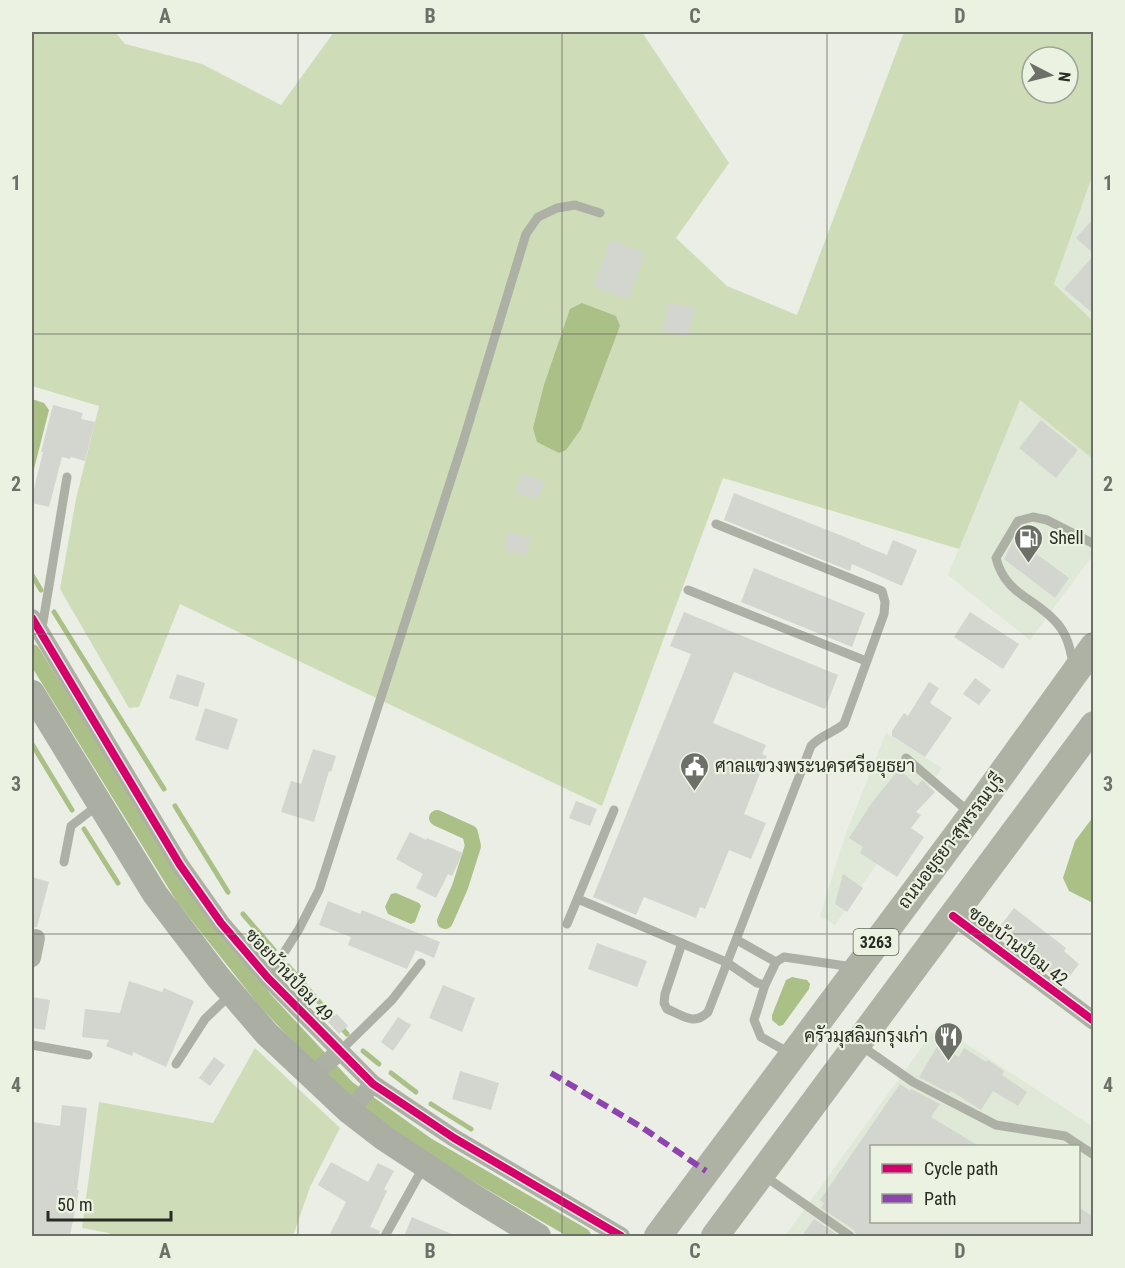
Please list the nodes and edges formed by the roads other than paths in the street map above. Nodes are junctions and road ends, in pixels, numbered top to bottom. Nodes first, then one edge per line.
1 (600, 213) dead end
2 (67, 477) dead end
3 (716, 524) dead end
4 (1094, 544) edge
5 (688, 590) dead end
6 (34, 629) edge
7 (1094, 646) edge
8 (866, 661) junction
9 (1075, 671) junction
10 (32, 693) edge
11 (1094, 725) edge
12 (906, 758) dead end
13 (100, 804) junction
14 (614, 810) dead end
15 (972, 814) junction
16 (64, 862) dead end
17 (578, 899) junction
18 (953, 916) junction
19 (567, 924) dead end
20 (36, 938) dead end
21 (736, 940) junction
22 (682, 944) junction
23 (32, 958) edge
24 (726, 962) junction
25 (776, 962) junction
26 (421, 963) dead end
27 (857, 967) junction
28 (268, 978) junction
29 (765, 985) junction
30 (231, 994) junction
31 (1094, 1021) edge
32 (858, 1044) junction
33 (32, 1045) edge
34 (88, 1054) dead end
35 (793, 1055) junction
36 (327, 1062) junction
37 (176, 1064) dead end
38 (362, 1097) junction
39 (1079, 1145) edge
40 (1080, 1146) edge
41 (1094, 1155) edge
42 (424, 1166) junction
43 (762, 1174) junction
44 (385, 1236) edge
45 (538, 1236) edge
46 (621, 1236) edge
47 (658, 1236) edge
48 (715, 1236) edge
49 (850, 1236) edge

1 - 28 lane
2 - 6 lane
3 - 8 lane
4 - 9 lane
5 - 8 lane
6 - 28 street, ซอยบ้านป้อม 49
7 - 9 main road, ถนนอยุธยา-สุพรรณบุรี / 3263
8 - 21 lane
9 - 15 main road, ถนนอยุธยา-สุพรรณบุรี / 3263
10 - 13 main road
11 - 18 main road, 3263
12 - 15 lane
13 - 16 lane
13 - 30 main road
14 - 17 lane
15 - 27 main road, ถนนอยุธยา-สุพรรณบุรี / 3263
17 - 19 lane
17 - 22 lane
18 - 31 street, ซอยบ้านป้อม 42
18 - 32 main road, 3263
20 - 23 street
21 - 24 lane
21 - 25 lane
22 - 24 lane
22 - 24 lane
24 - 29 lane
25 - 27 lane
25 - 29 lane
26 - 36 lane
27 - 35 main road, ถนนอยุธยา-สุพรรณบุรี / 3263
28 - 36 street, ซอยบ้านป้อม 49
29 - 35 lane
30 - 36 main road
30 - 37 lane
32 - 39 lane
32 - 43 main road, 3263
33 - 34 lane
35 - 47 main road, ถนนอยุธยา-สุพรรณบุรี / 3263
36 - 38 main road
36 - 38 street, ซอยบ้านป้อม 49
38 - 42 main road
38 - 46 street, ซอยบ้านป้อม 49
40 - 41 lane
42 - 44 lane
42 - 45 main road
43 - 48 main road, 3263
43 - 49 lane

